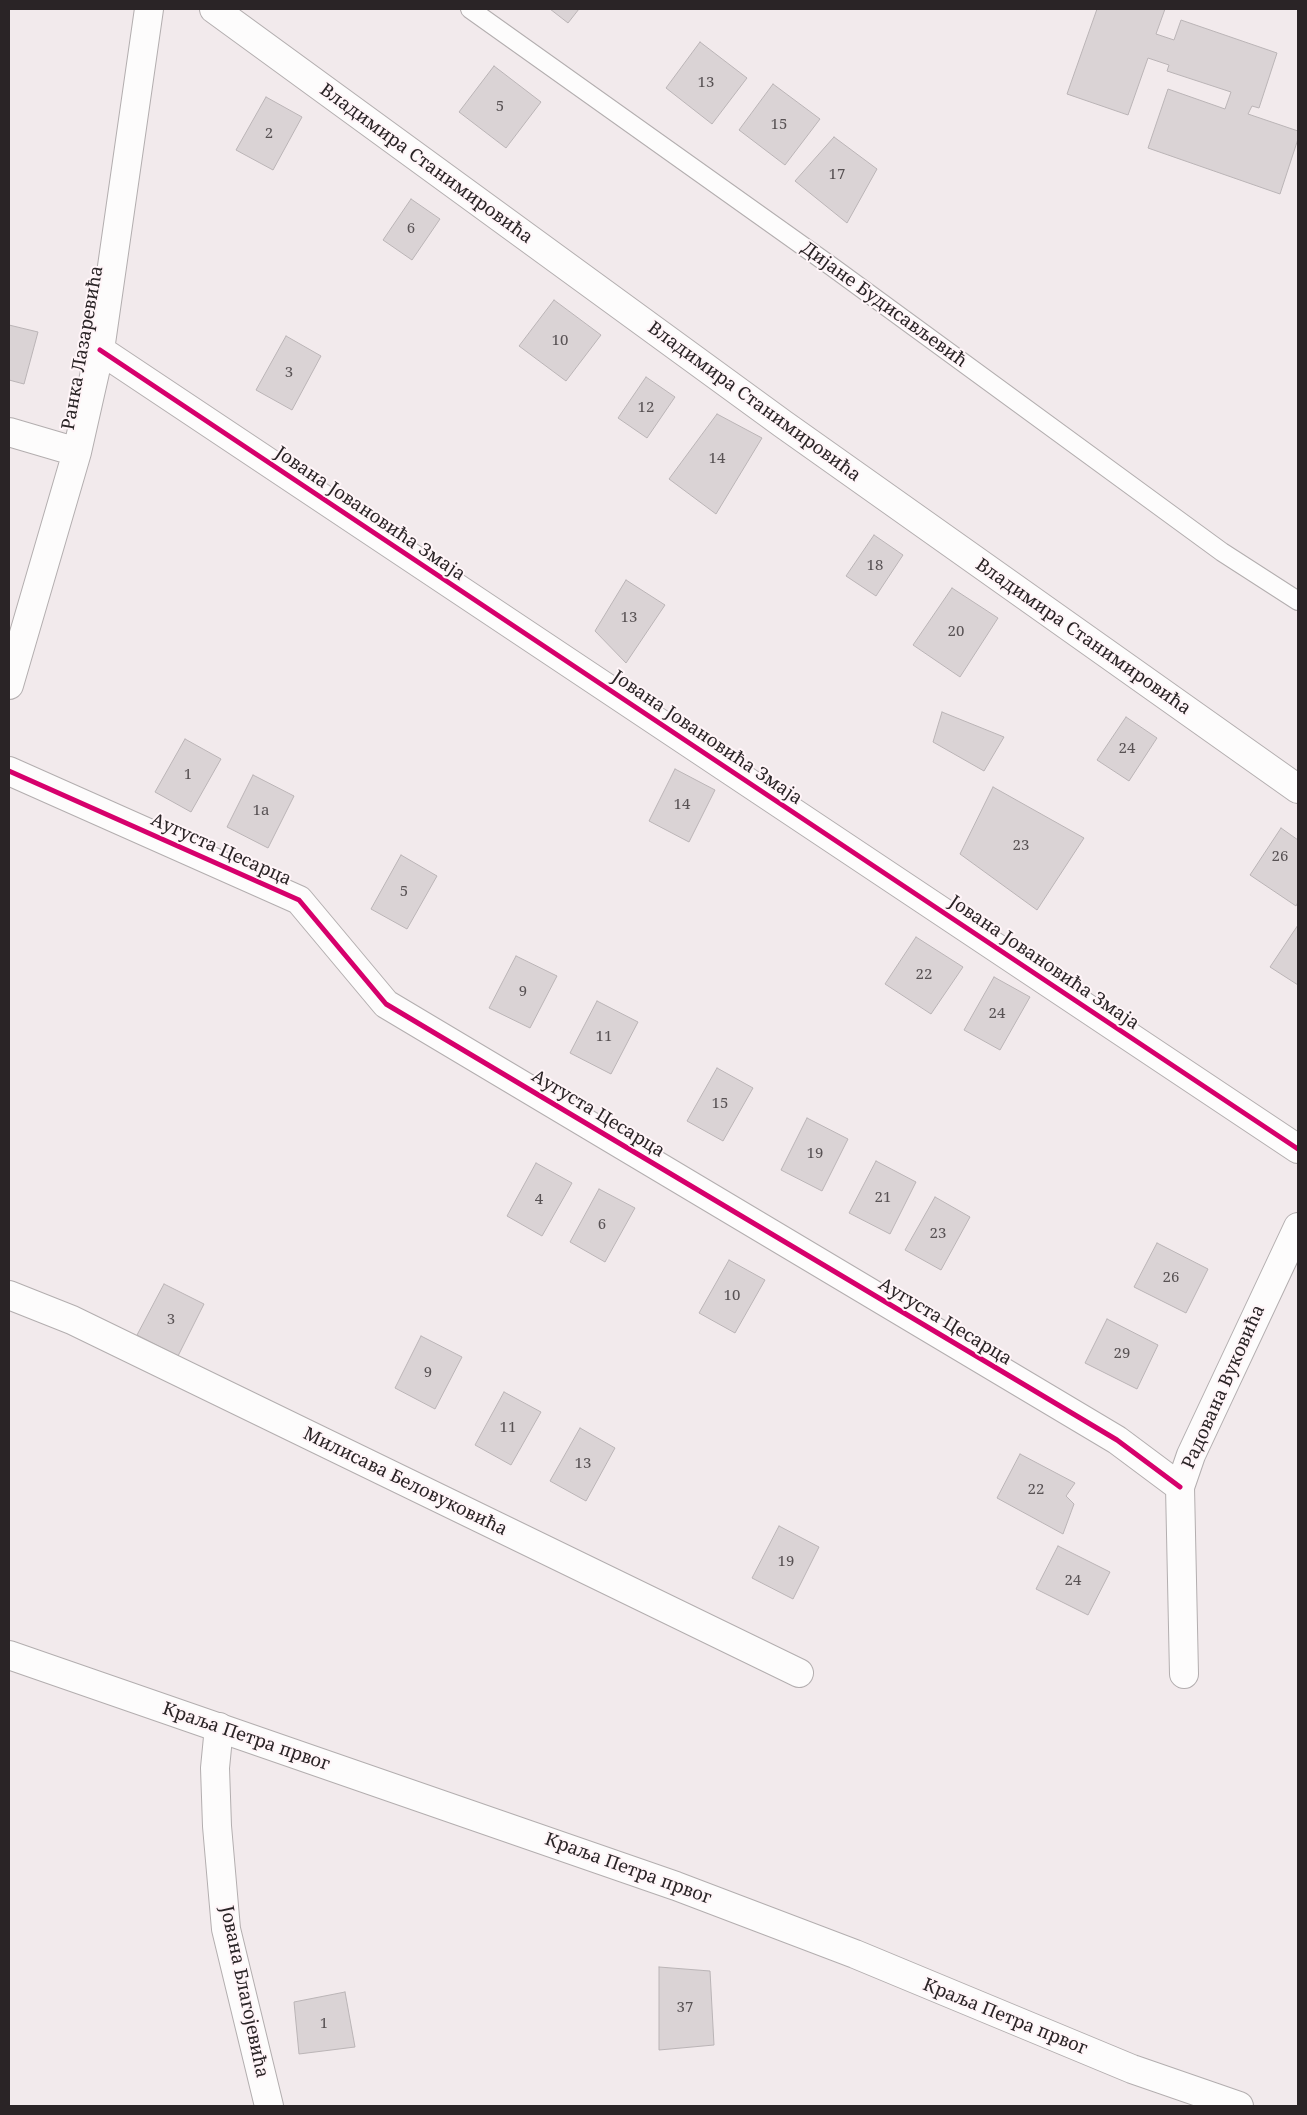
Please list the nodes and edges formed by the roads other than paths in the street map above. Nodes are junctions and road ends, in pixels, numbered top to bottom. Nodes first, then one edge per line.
1 (149, 9) edge
2 (214, 9) edge
3 (470, 9) edge
4 (100, 350) junction
5 (9, 432) edge
6 (77, 452) junction
7 (1298, 601) edge
8 (9, 685) edge
9 (9, 771) edge
10 (1298, 789) edge
11 (1298, 1149) edge
12 (1298, 1226) edge
13 (9, 1295) edge
14 (1180, 1487) junction
15 (9, 1655) edge
16 (799, 1673) dead end
17 (1184, 1674) dead end
18 (219, 1728) junction
19 (270, 2106) edge
20 (1239, 2106) edge

1 - 4 street, Ранка Лазаревића
2 - 10 street, Владимира Станимировића
3 - 7 lane, Дијане Будисављевић
4 - 6 street, Ранка Лазаревића
4 - 11 street, Јована Јовановића Змаја
5 - 6 street
6 - 8 street, Ранка Лазаревића
9 - 14 street, Аугуста Цесарца
12 - 14 street, Радована Вуковића
13 - 16 street, Милисава Беловуковића
14 - 17 street, Радована Вуковића
15 - 18 street, Краља Петра првог
18 - 19 street, Јована Благојевића
18 - 20 street, Краља Петра првог

